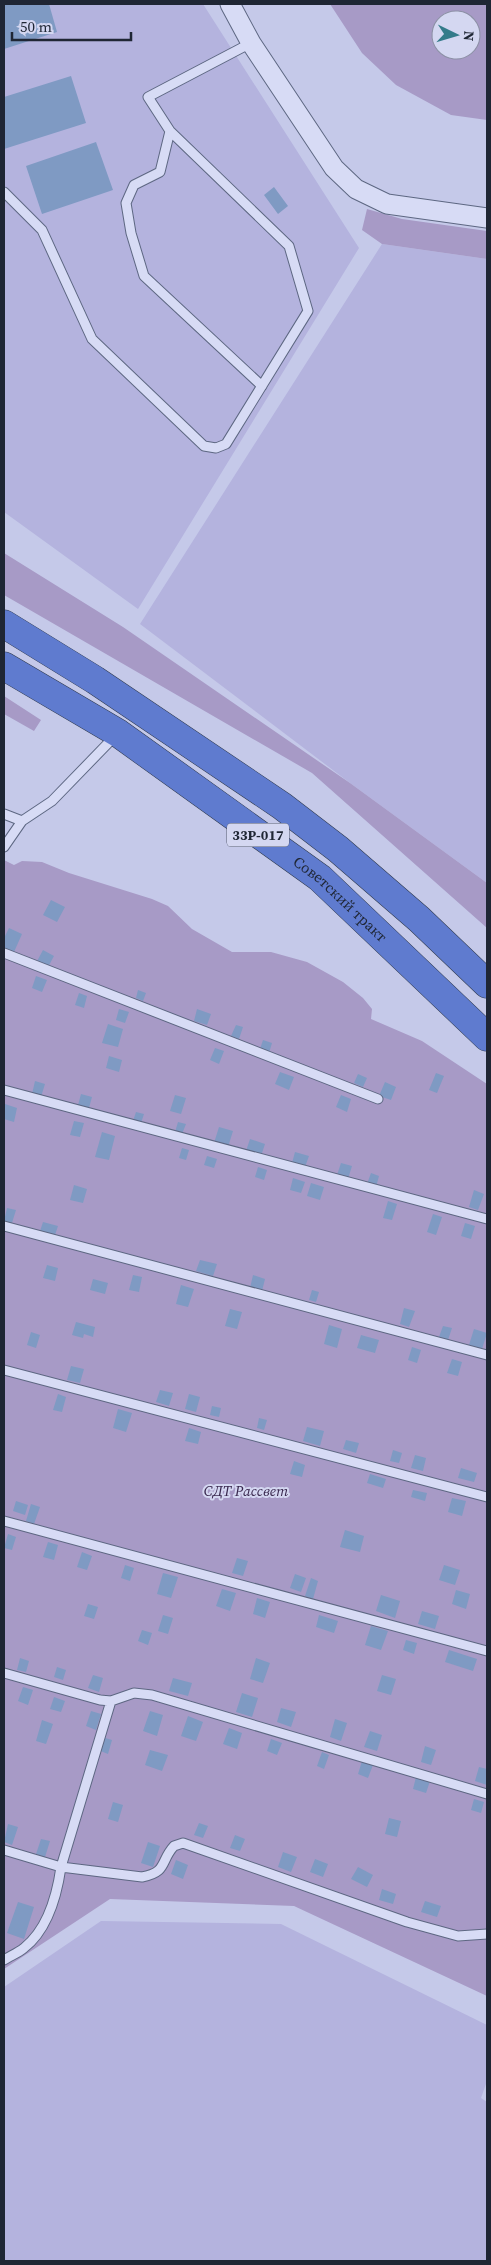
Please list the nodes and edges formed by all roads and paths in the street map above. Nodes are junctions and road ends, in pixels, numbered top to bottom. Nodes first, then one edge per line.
1 (230, 4) edge
2 (251, 43) junction
3 (170, 131) junction
4 (4, 192) edge
5 (487, 218) edge
6 (262, 386) junction
7 (4, 624) edge
8 (4, 666) edge
9 (118, 733) junction
10 (4, 814) edge
11 (22, 822) junction
12 (4, 847) edge
13 (4, 953) edge
14 (487, 984) edge
15 (487, 1037) edge
16 (4, 1090) edge
17 (378, 1099) dead end
18 (487, 1219) edge
19 (4, 1226) edge
20 (487, 1355) edge
21 (4, 1370) edge
22 (487, 1497) edge
23 (4, 1521) edge
24 (487, 1651) edge
25 (4, 1672) edge
26 (111, 1701) junction
27 (487, 1794) edge
28 (4, 1850) edge
29 (61, 1867) junction
30 (487, 1934) edge
31 (4, 1960) edge

1 - 2 street
2 - 3 lane
2 - 5 street
3 - 6 lane
3 - 6 lane
4 - 6 lane
7 - 14 highway, 33Р-017
8 - 9 highway, Советский тракт / 33Р-017
9 - 11 lane
9 - 15 highway, Советский тракт / 33Р-017
10 - 11 lane
11 - 12 lane
13 - 17 lane
16 - 18 lane
19 - 20 lane
21 - 22 lane
23 - 24 lane
25 - 26 lane
26 - 27 lane
26 - 29 lane
28 - 29 lane
29 - 30 lane
29 - 31 lane

